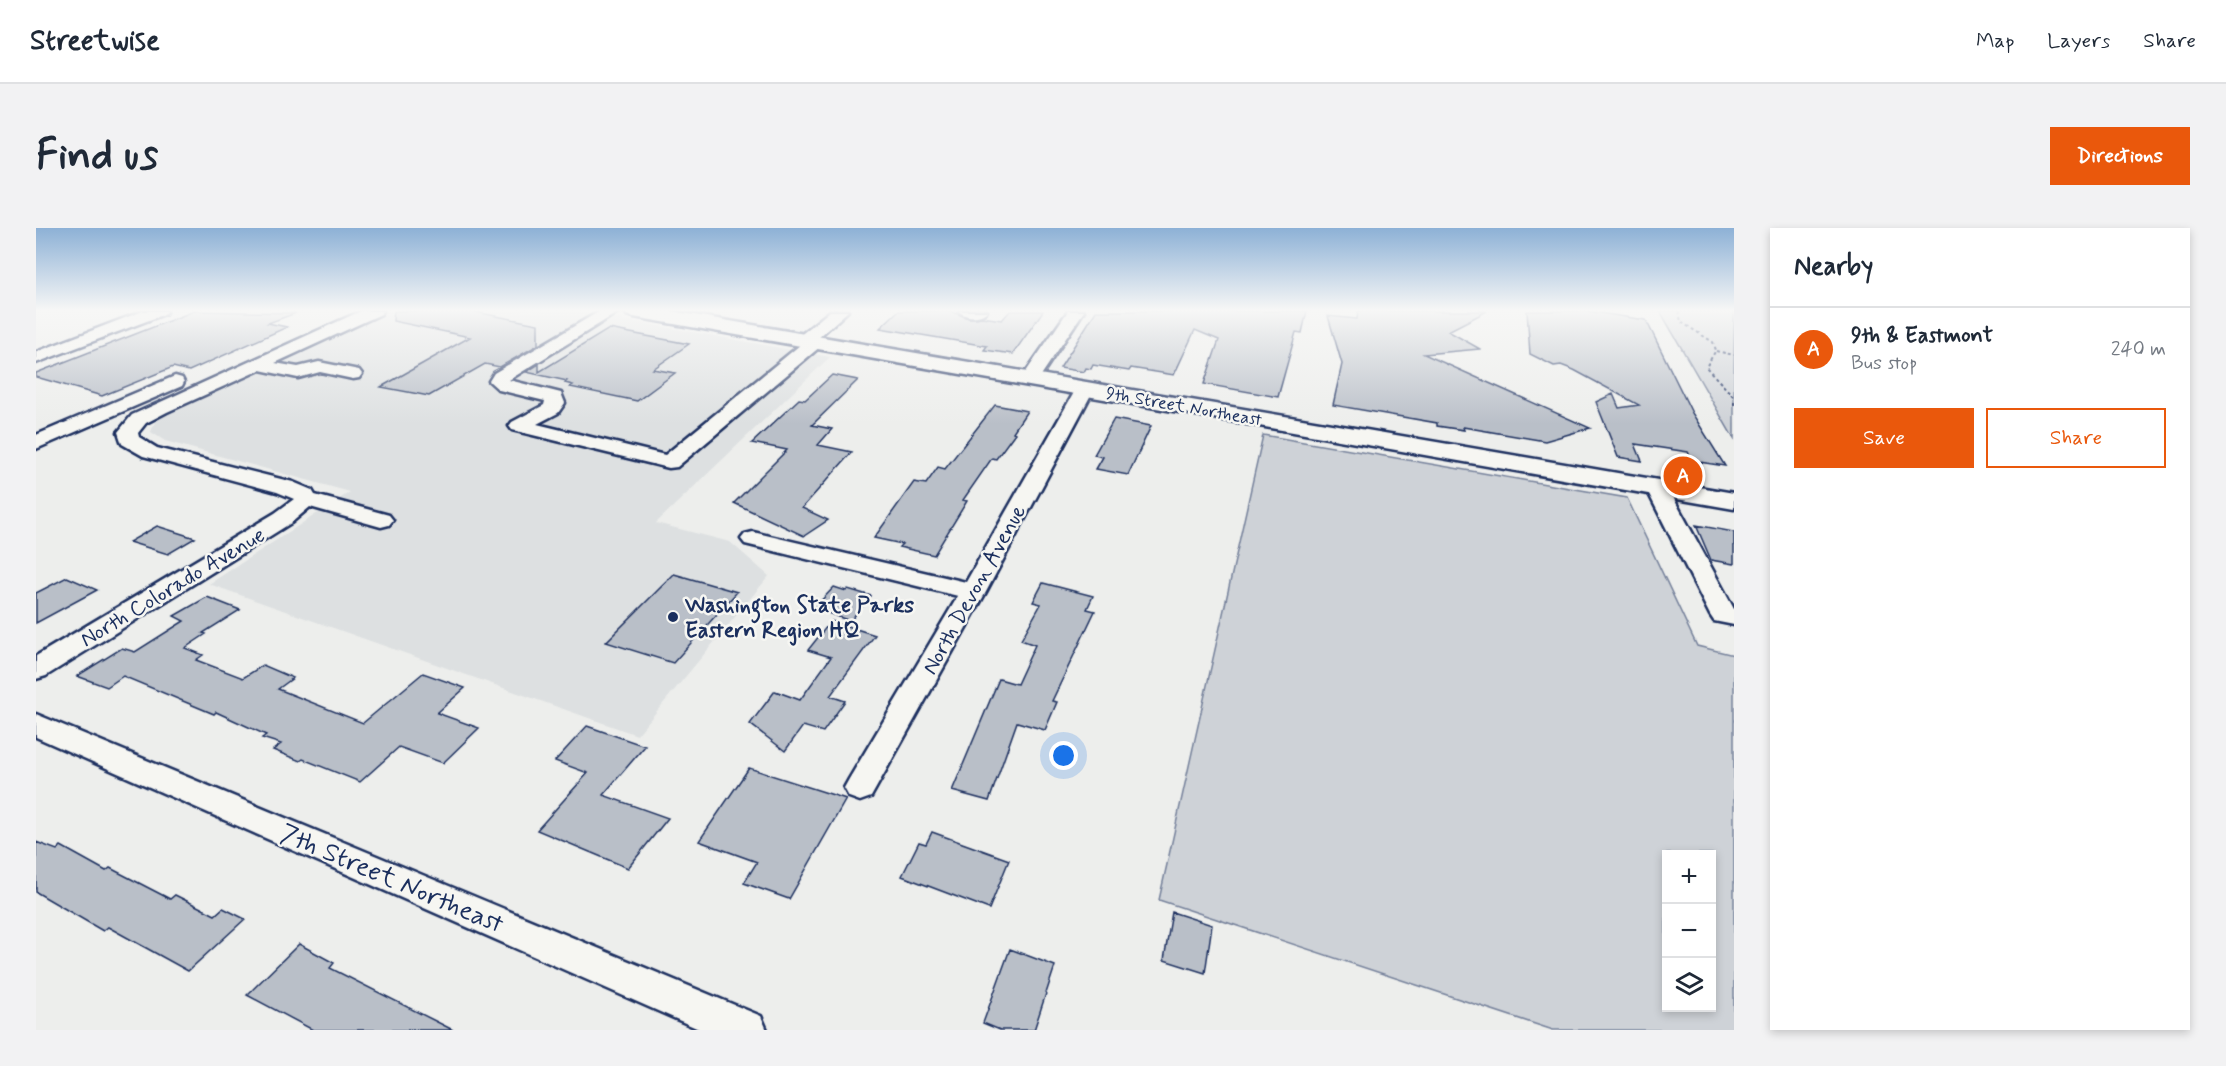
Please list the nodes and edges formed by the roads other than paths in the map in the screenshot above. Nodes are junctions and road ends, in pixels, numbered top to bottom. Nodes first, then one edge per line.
1 (61, 348) edge
2 (252, 348) edge
3 (292, 348) edge
4 (548, 348) edge
5 (801, 348) edge
6 (853, 348) edge
7 (1051, 348) edge
8 (36, 358) edge
9 (258, 364) junction
10 (353, 374) dead end
11 (1030, 379) junction
12 (1085, 389) junction
13 (37, 421) edge
14 (68, 428) junction
15 (36, 443) edge
16 (1657, 488) junction
17 (305, 499) junction
18 (1734, 501) edge
19 (381, 520) dead end
20 (753, 539) dead end
21 (973, 592) junction
22 (1734, 617) edge
23 (36, 669) edge
24 (36, 725) edge
25 (860, 788) dead end
26 (747, 1030) edge

1 - 8 street
2 - 14 street
3 - 9 street
4 - 5 street
6 - 11 main road, 9th Street Northeast
7 - 11 street
9 - 10 street
9 - 17 street
11 - 12 main road, 9th Street Northeast
12 - 16 main road, 9th Street Northeast
12 - 21 street, North Devon Avenue
13 - 14 street
14 - 15 street
16 - 18 main road, 9th Street Northeast
16 - 22 street
17 - 19 street
17 - 23 street, North Colorado Avenue
20 - 21 street
21 - 25 street, North Devon Avenue
24 - 26 street, 7th Street Northeast

